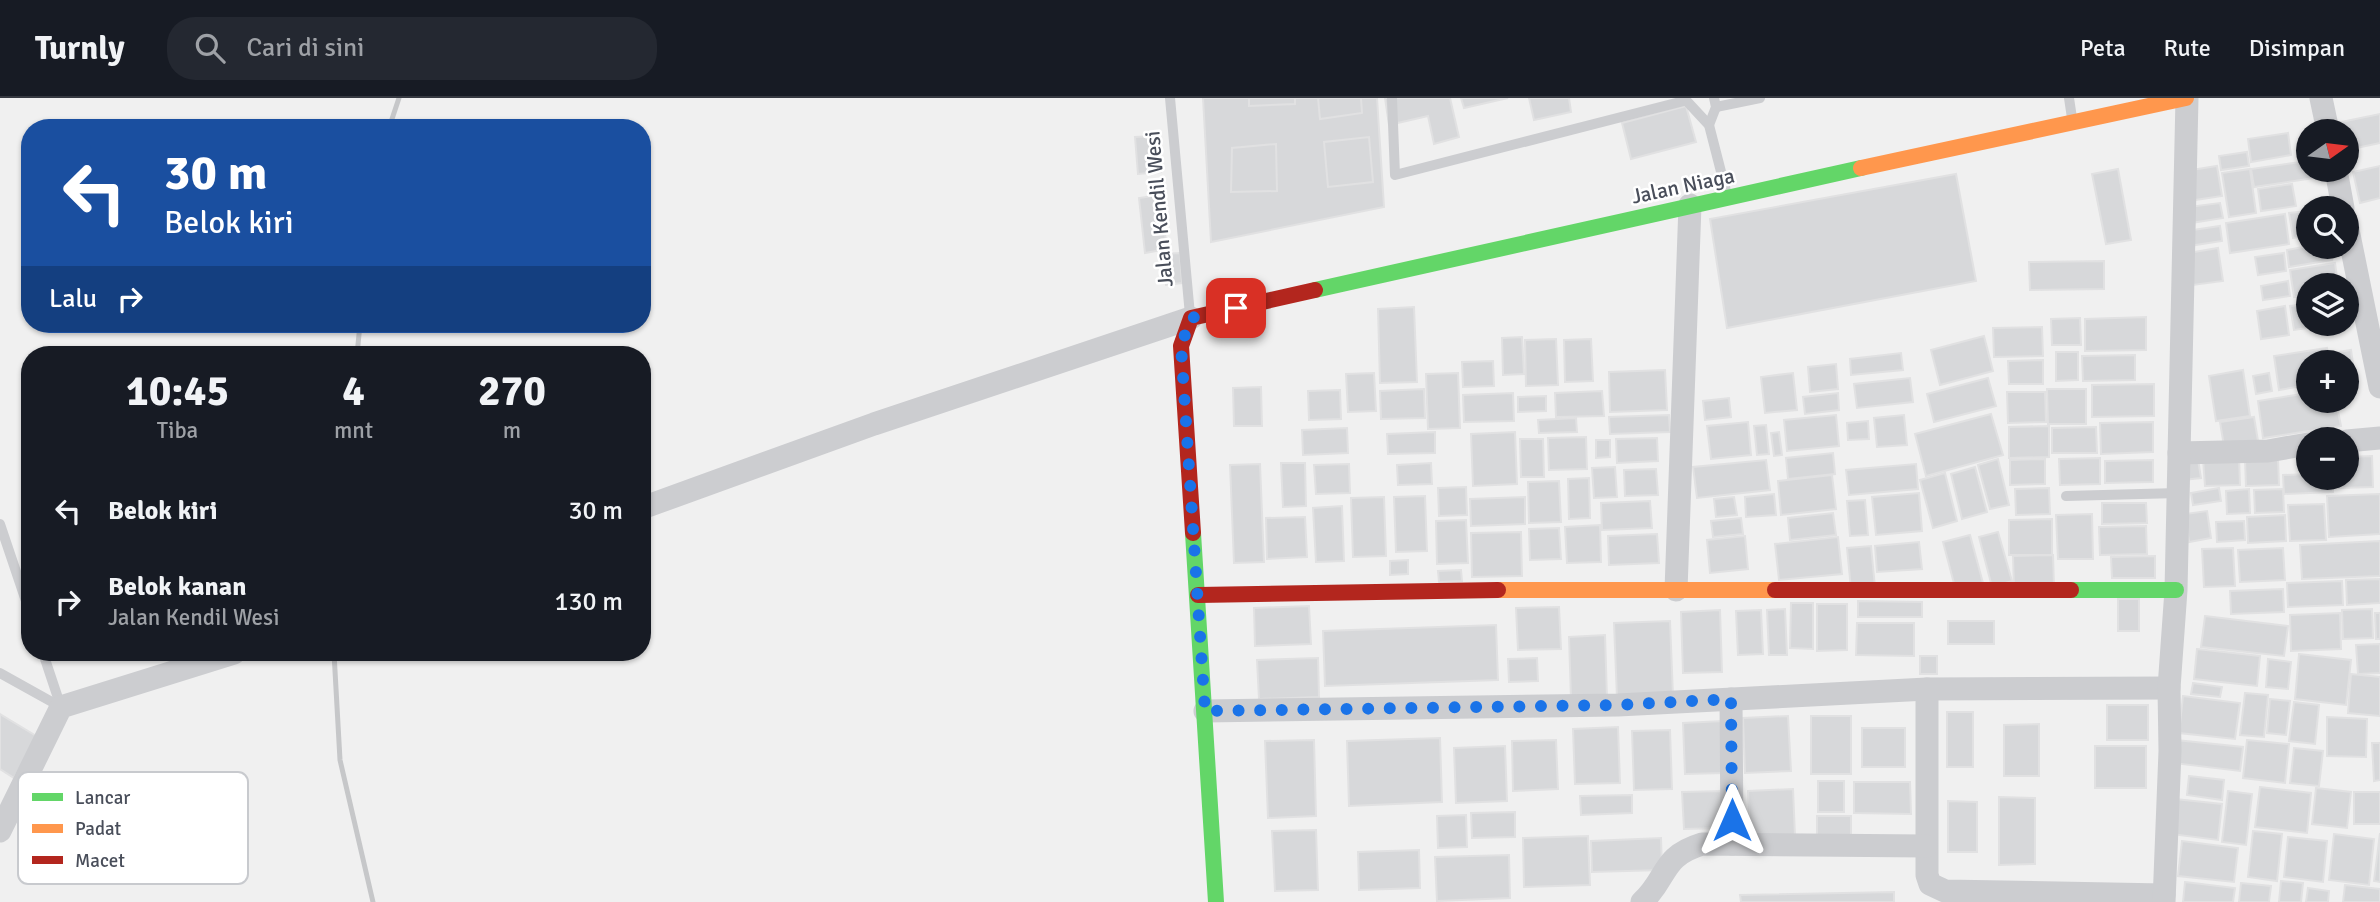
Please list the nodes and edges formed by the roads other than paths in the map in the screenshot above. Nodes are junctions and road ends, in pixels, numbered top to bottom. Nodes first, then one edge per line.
1 (1170, 98) edge
2 (1392, 98) edge
3 (1760, 98) edge
4 (2069, 98) edge
5 (2186, 98) edge
6 (2321, 98) edge
7 (1684, 99) edge
8 (2153, 102) edge
9 (1715, 103) edge
10 (2325, 119) edge
11 (2073, 124) junction
12 (1709, 125) junction
13 (1728, 198) junction
14 (1690, 205) junction
15 (2354, 259) edge
16 (1191, 318) junction
17 (2380, 387) edge
18 (2380, 438) edge
19 (2359, 439) edge
20 (2296, 446) edge
21 (2179, 453) junction
22 (2178, 493) junction
23 (2066, 496) dead end
24 (651, 505) edge
25 (0, 524) edge
26 (21, 586) edge
27 (1676, 590) junction
28 (2176, 590) junction
29 (1198, 594) junction
30 (46, 661) edge
31 (208, 661) edge
32 (0, 673) edge
33 (2169, 688) junction
34 (1927, 689) junction
35 (1731, 699) junction
36 (61, 707) junction
37 (1205, 711) junction
38 (29, 772) edge
39 (18, 794) edge
40 (0, 831) edge
41 (1732, 844) junction
42 (1926, 846) junction
43 (2164, 899) edge
44 (1216, 902) edge
45 (1642, 902) edge

1 - 16 lane, Jalan Kendil Wesi
2 - 7 lane
3 - 9 lane
4 - 11 lane
5 - 8 main road, Jalan Niaga
5 - 21 street
6 - 10 street
7 - 12 lane
8 - 11 main road, Jalan Niaga
9 - 12 lane
11 - 13 main road, Jalan Niaga
12 - 13 lane
13 - 14 main road, Jalan Niaga
14 - 16 main road, Jalan Niaga
14 - 27 street
15 - 17 street
16 - 24 street
16 - 29 main road, Jalan Kendil Wesi
18 - 19 street
20 - 21 street
21 - 22 street
22 - 23 lane
22 - 28 street
25 - 26 lane
27 - 28 main road
27 - 29 main road
28 - 33 street
29 - 37 main road, Jalan Kendil Wesi
30 - 36 lane
31 - 36 street
32 - 36 lane
33 - 34 street
33 - 43 street
34 - 35 street
34 - 42 street
35 - 37 street
35 - 41 street
36 - 38 street
37 - 44 main road, Jalan Kendil Wesi
39 - 40 street
41 - 42 street
41 - 45 street
42 - 43 street

